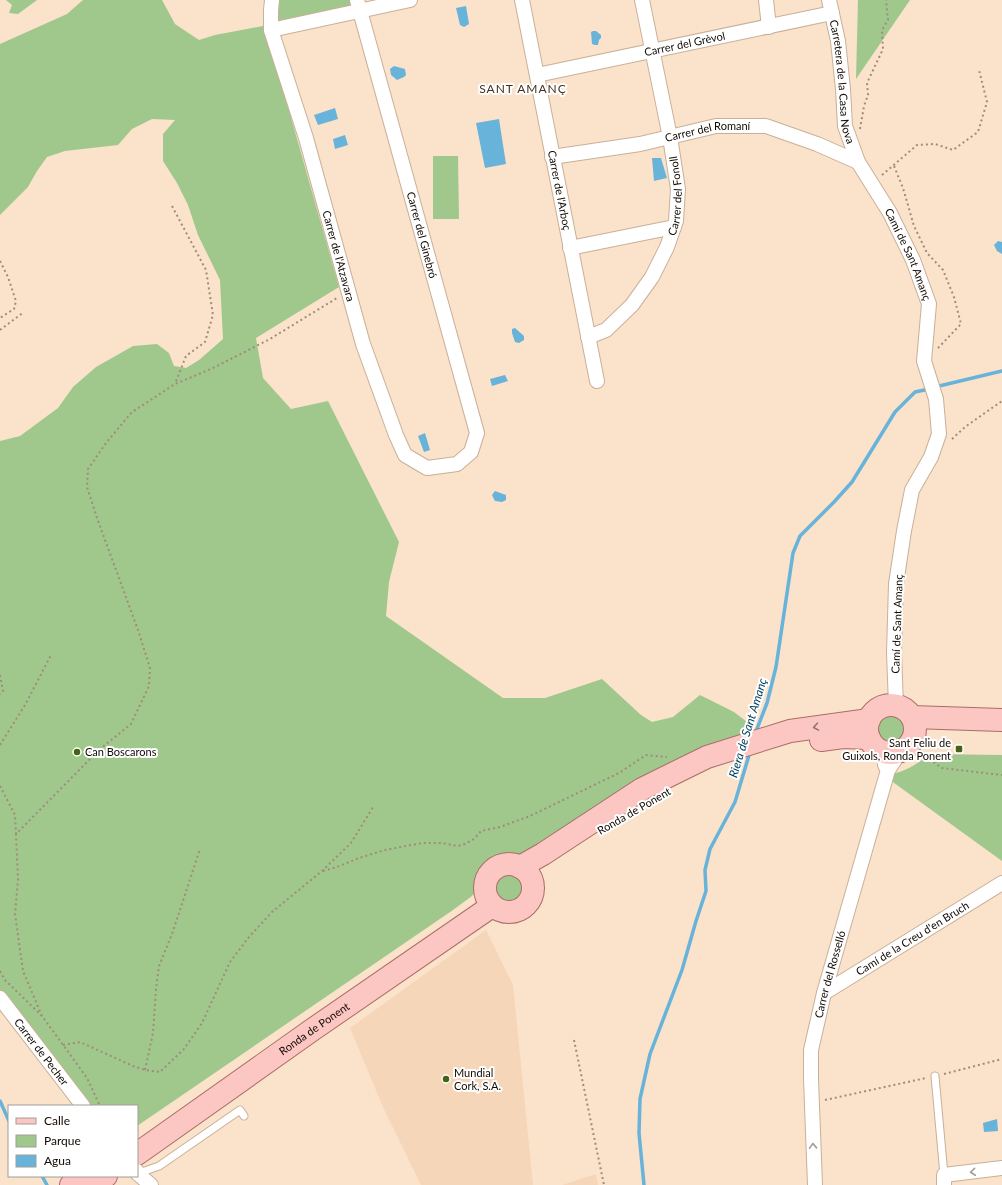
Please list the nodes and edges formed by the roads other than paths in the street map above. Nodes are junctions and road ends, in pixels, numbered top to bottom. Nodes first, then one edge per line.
1 (272, 0) edge
2 (410, 0) edge
3 (522, 0) edge
4 (642, 0) edge
5 (766, 0) edge
6 (358, 5) edge
7 (831, 6) edge
8 (769, 27) junction
9 (271, 30) junction
10 (652, 52) junction
11 (537, 75) junction
12 (670, 137) junction
13 (552, 158) junction
14 (858, 162) junction
15 (674, 227) junction
16 (570, 248) junction
17 (588, 337) junction
18 (597, 381) dead end
19 (457, 464) joint
20 (1002, 720) edge
21 (869, 729) junction
22 (1002, 732) edge
23 (901, 739) junction
24 (726, 758) junction
25 (526, 873) junction
26 (1002, 883) edge
27 (489, 901) junction
28 (824, 993) junction
29 (0, 998) edge
30 (935, 1076) road end
31 (82, 1105) edge
32 (244, 1116) dead end
33 (138, 1136) edge
34 (138, 1153) edge
35 (138, 1167) edge
36 (1002, 1168) edge
37 (138, 1175) edge
38 (138, 1175) edge
39 (82, 1177) edge
40 (105, 1177) edge
41 (944, 1180) edge
42 (70, 1185) edge
43 (93, 1185) edge
44 (145, 1185) edge
45 (151, 1185) edge
46 (815, 1185) edge

1 - 9 street, Carrer de l'Atzavara
2 - 6 street
3 - 11 street, Carrer de l'Arboç
4 - 10 street, Carrer del Fonoll
5 - 8 street
6 - 9 street
6 - 19 street, Carrer del Ginebró
7 - 8 street, Carrer del Grèvol
7 - 14 street, Carretera de la Casa Nova
8 - 10 street, Carrer del Grèvol
9 - 19 street, Carrer de l'Atzavara
10 - 11 street, Carrer del Grèvol
10 - 12 street, Carrer del Fonoll
11 - 13 street, Carrer de l'Arboç
12 - 13 street, Carrer del Romaní
12 - 14 street, Carrer del Romaní
12 - 15 street, Carrer del Fonoll
13 - 16 street, Carrer de l'Arboç
14 - 23 street, Camí de Sant Amanç
15 - 16 street
15 - 17 street, Carrer del Fonoll
16 - 17 street, Carrer de l'Arboç
17 - 18 street, Carrer de l'Arboç
20 - 23 main road
21 - 23 main road
21 - 23 main road
21 - 24 main road
22 - 23 main road
23 - 28 street, Carrer del Rosselló
24 - 25 main road, Ronda de Ponent
24 - 25 main road
25 - 27 main road
25 - 27 main road
26 - 28 street, Camí de la Creu d'en Bruch
27 - 33 main road
27 - 34 main road, Ronda de Ponent
46 -> 28 street, Carrer del Rosselló
29 - 31 street, Carrer de Pecher
30 - 41 lane
32 - 35 lane
36 -> 41 street
37 - 44 street
38 - 45 street
39 - 42 main road
40 - 43 main road

